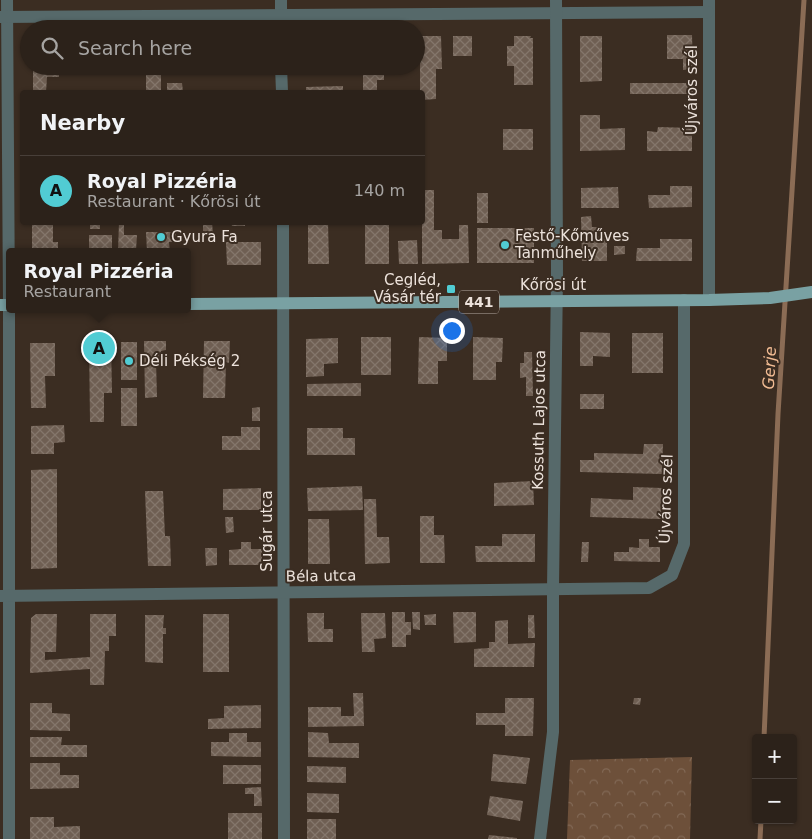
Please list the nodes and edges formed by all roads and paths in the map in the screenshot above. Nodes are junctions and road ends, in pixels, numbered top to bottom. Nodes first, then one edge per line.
1 (7, 0) edge
2 (281, 0) edge
3 (556, 0) edge
4 (709, 6) edge
5 (556, 13) junction
6 (281, 15) junction
7 (3, 17) edge
8 (281, 20) edge
9 (282, 75) edge
10 (282, 90) edge
11 (283, 225) edge
12 (6, 248) edge
13 (812, 292) edge
14 (684, 300) junction
15 (709, 300) junction
16 (557, 301) junction
17 (284, 303) junction
18 (191, 304) edge
19 (7, 313) edge
20 (553, 589) junction
21 (284, 593) junction
22 (5, 596) edge
23 (9, 839) edge
24 (284, 839) edge
25 (540, 839) edge

1 - 7 street
2 - 6 street
3 - 5 street, Kossuth Lajos utca
4 - 5 street
4 - 15 street, Újváros szél
5 - 6 street
5 - 16 street, Kossuth Lajos utca
6 - 7 street
6 - 8 street
7 - 12 street
9 - 10 street
11 - 17 street, Sugár utca
13 - 15 main road, Kőrösi út / 441
14 - 15 main road, Kőrösi út / 441
14 - 16 main road, Kőrösi út / 441
14 - 20 street, Újváros szél
16 - 17 main road, Kőrösi út / 441
16 - 20 street, Kossuth Lajos utca
17 - 18 main road, Kőrösi út / 441
17 - 21 street, Sugár utca
19 - 22 street
20 - 21 street, Béla utca
20 - 25 street, Kossuth Lajos utca
21 - 22 street, Béla utca
21 - 24 street, Sugár utca
22 - 23 street

